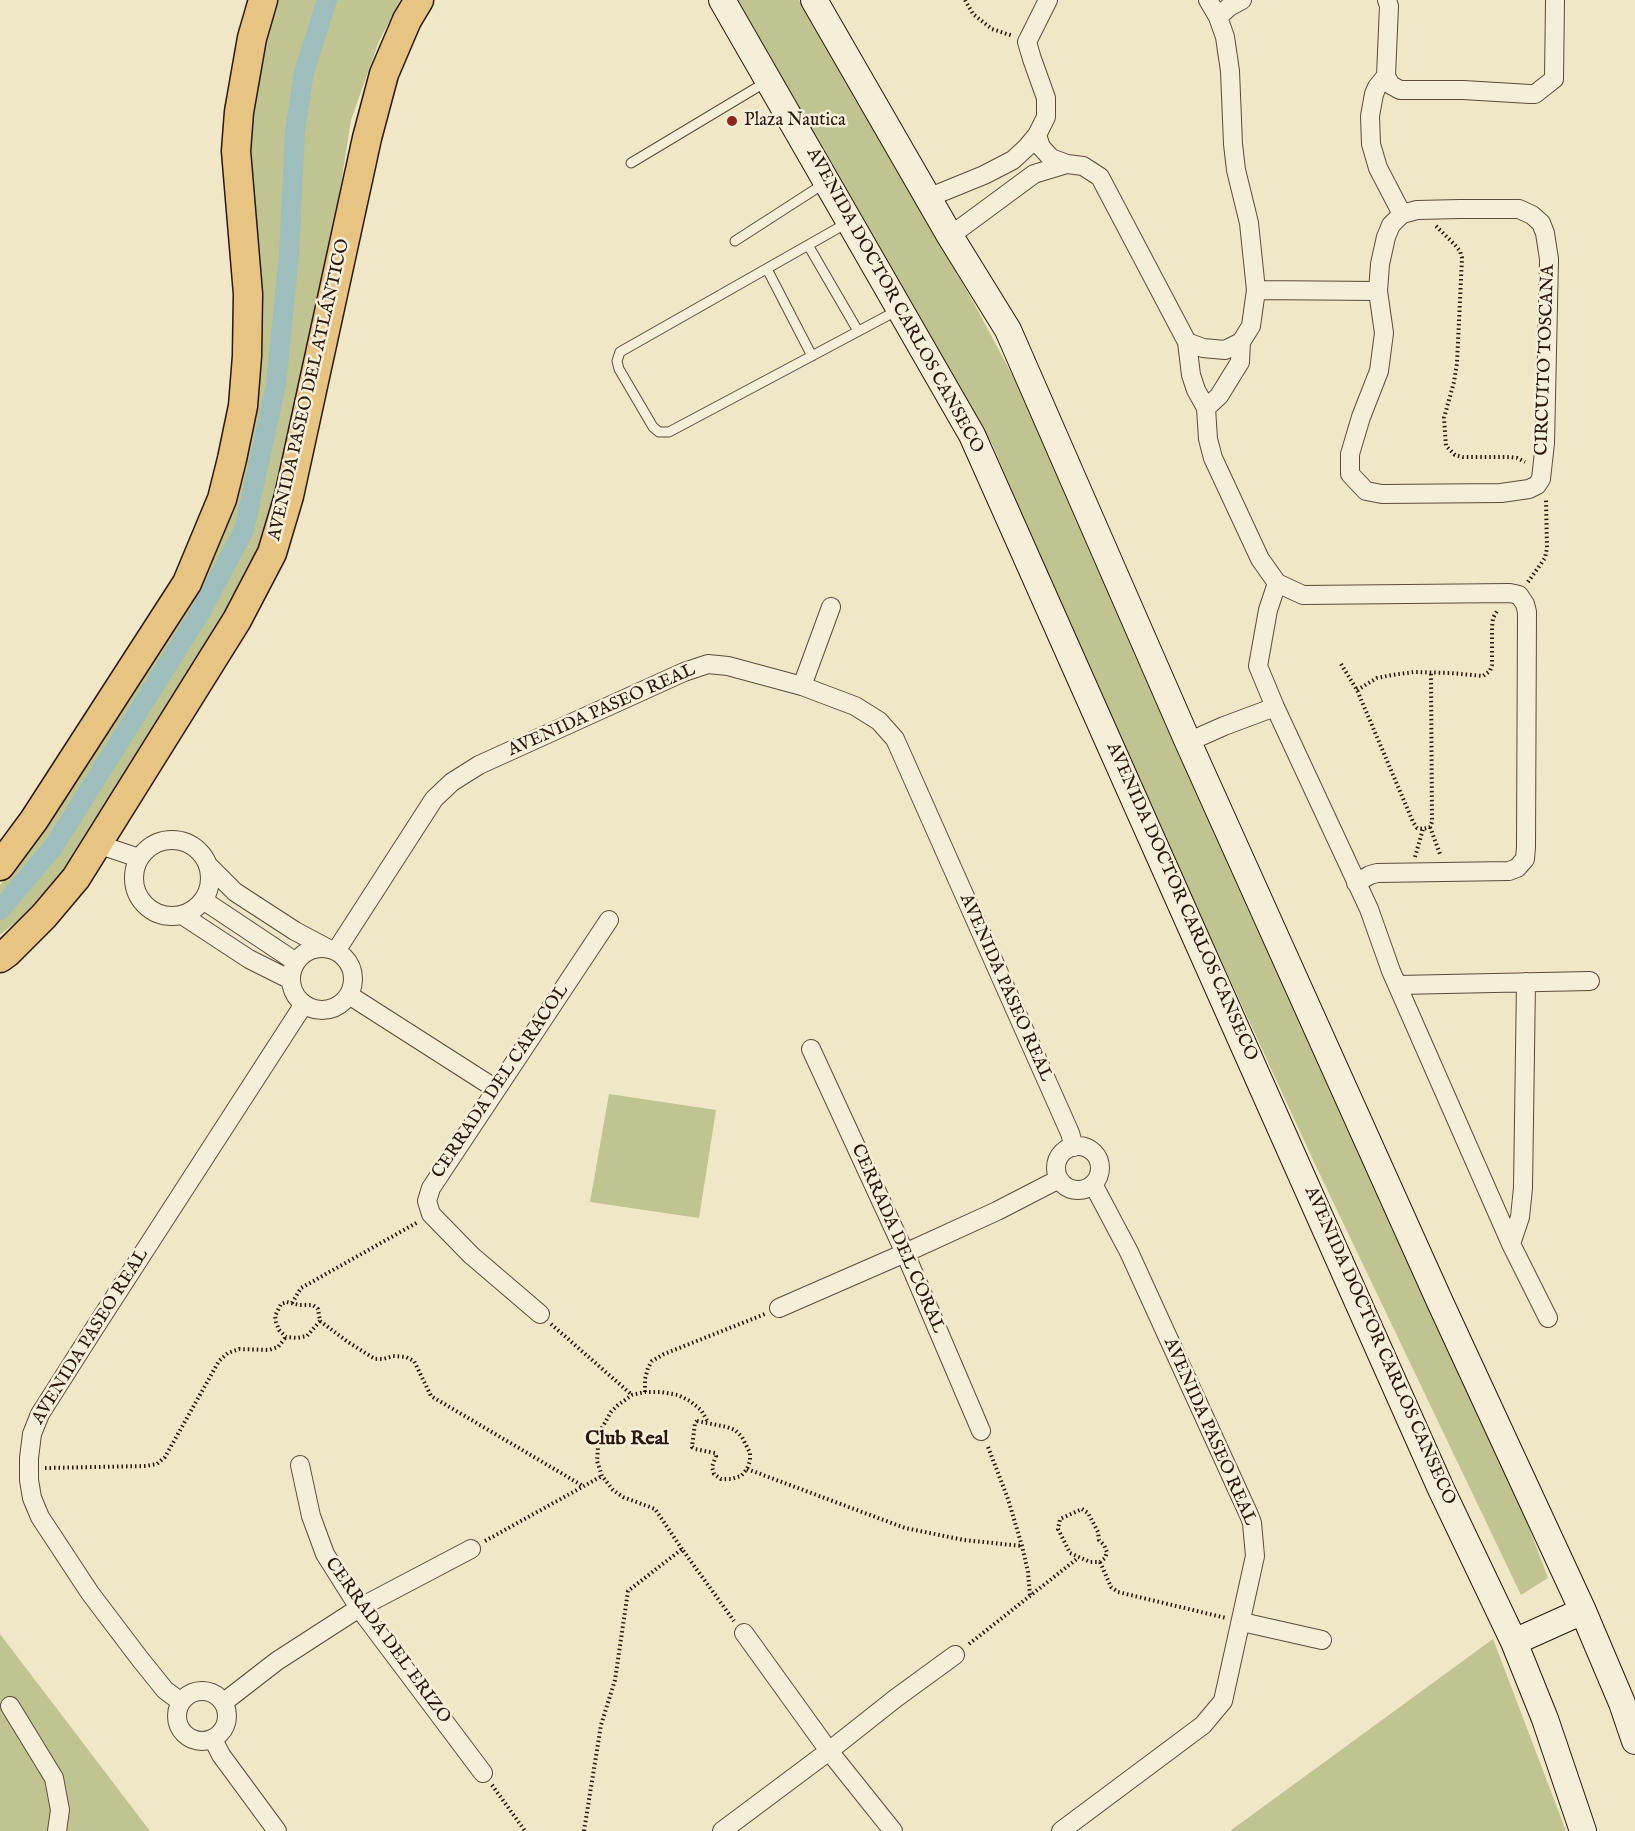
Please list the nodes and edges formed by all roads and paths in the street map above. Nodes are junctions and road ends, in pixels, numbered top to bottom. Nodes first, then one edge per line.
1 (263, 0) edge
2 (419, 0) edge
3 (722, 0) edge
4 (814, 0) edge
5 (965, 0) edge
6 (1048, 0) edge
7 (1208, 0) edge
8 (1242, 0) edge
9 (1387, 0) edge
10 (1555, 0) edge
11 (1218, 17) junction
12 (1027, 42) junction
13 (1386, 76) junction
14 (768, 80) junction
15 (1037, 135) junction
16 (631, 163) dead end
17 (1067, 164) junction
18 (826, 182) junction
19 (930, 197) junction
20 (1402, 214) junction
21 (849, 222) junction
22 (950, 236) junction
23 (735, 241) dead end
24 (808, 245) junction
25 (767, 269) junction
26 (1256, 290) junction
27 (1378, 291) junction
28 (900, 309) junction
29 (858, 332) junction
30 (1187, 342) junction
31 (1241, 342) junction
32 (812, 356) junction
33 (1206, 408) junction
34 (1277, 584) junction
35 (831, 607) dead end
36 (1341, 664) dead end
37 (1431, 673) dead end
38 (802, 686) junction
39 (1275, 707) junction
40 (1188, 742) junction
41 (1430, 827) junction
42 (1423, 829) junction
43 (98, 844) junction
44 (139, 858) junction
45 (208, 865) junction
46 (0, 866) edge
47 (1411, 872) junction
48 (1446, 872) junction
49 (1356, 883) junction
50 (203, 900) junction
51 (182, 915) junction
52 (609, 920) dead end
53 (332, 950) junction
54 (0, 958) edge
55 (296, 962) junction
56 (291, 980) junction
57 (1590, 981) dead end
58 (1526, 982) junction
59 (1398, 985) junction
60 (349, 994) junction
61 (304, 1004) junction
62 (811, 1049) dead end
63 (496, 1089) junction
64 (1074, 1147) junction
65 (1059, 1179) junction
66 (1093, 1184) junction
67 (432, 1214) junction
68 (1511, 1244) junction
69 (905, 1253) junction
70 (292, 1303) junction
71 (779, 1308) joint
72 (540, 1314) joint
73 (1548, 1318) dead end
74 (320, 1321) junction
75 (286, 1337) junction
76 (645, 1392) junction
77 (632, 1395) junction
78 (708, 1422) junction
79 (981, 1431) joint
80 (300, 1465) dead end
81 (29, 1469) junction
82 (747, 1469) junction
83 (602, 1476) junction
84 (583, 1486) junction
85 (1022, 1545) junction
86 (471, 1549) joint
87 (682, 1549) junction
88 (1079, 1558) junction
89 (1100, 1562) junction
90 (1030, 1596) junction
91 (359, 1608) junction
92 (1583, 1611) junction
93 (1242, 1622) junction
94 (744, 1634) joint
95 (1322, 1640) dead end
96 (1514, 1642) junction
97 (955, 1655) joint
98 (181, 1702) junction
99 (224, 1702) junction
100 (10, 1706) dead end
101 (213, 1739) junction
102 (1635, 1741) edge
103 (830, 1750) junction
104 (483, 1773) joint
105 (57, 1831) edge
106 (277, 1831) edge
107 (525, 1831) edge
108 (584, 1831) edge
109 (722, 1831) edge
110 (893, 1831) edge
111 (1061, 1831) edge
112 (1583, 1831) edge

1 - 46 main road
2 - 43 main road, AVENIDA PASEO DEL ATLÁNTICO
3 - 14 main road, AVENIDA DOCTOR CARLOS CANSECO
4 - 19 main road
5 - 12 path
6 - 12 street
7 - 11 street
8 - 11 street
9 - 13 street
10 - 13 street
11 - 26 street
12 - 15 street
13 - 20 street
14 - 16 lane
14 - 18 main road, AVENIDA DOCTOR CARLOS CANSECO
15 - 17 street
15 - 19 street
17 - 22 street
17 - 30 street
18 - 21 main road, AVENIDA DOCTOR CARLOS CANSECO
18 - 23 lane
19 - 22 main road
20 - 27 street, CIRCUITO TOSCANA
20 - 27 street, CIRCUITO TOSCANA
21 - 24 lane
21 - 28 main road, AVENIDA DOCTOR CARLOS CANSECO
22 - 40 main road
24 - 25 lane
24 - 29 lane
25 - 32 lane
25 - 32 lane
26 - 27 street
26 - 31 street
28 - 29 lane
28 - 96 main road, AVENIDA DOCTOR CARLOS CANSECO
29 - 32 lane
30 - 31 street
30 - 33 street
31 - 33 street
33 - 34 street
34 - 39 street
34 - 48 street
35 - 38 street
36 - 42 path
37 - 41 path
38 - 53 street, AVENIDA PASEO REAL
38 - 64 street, AVENIDA PASEO REAL
39 - 40 street
39 - 49 street
40 - 92 main road
41 - 42 path
41 - 48 path
42 - 47 path
43 - 44 street
43 - 54 main road, AVENIDA PASEO DEL ATLÁNTICO
44 - 45 street
44 - 51 street
45 - 50 street
45 - 53 street
47 - 48 street
47 - 49 street
49 - 59 street
50 - 51 street
50 - 55 street
51 - 56 street
52 - 63 street, CERRADA DEL CARACOL
53 - 55 street
53 - 60 street
55 - 56 street
56 - 61 street
57 - 58 street
58 - 59 street
58 - 68 street
59 - 68 street
60 - 61 street
60 - 63 street
61 - 81 street, AVENIDA PASEO REAL
62 - 69 street, CERRADA DEL CORAL
63 - 67 street, CERRADA DEL CARACOL
64 - 65 street
64 - 66 street
65 - 66 street
65 - 69 street
66 - 93 street, AVENIDA PASEO REAL
67 - 70 path
67 - 72 street
68 - 73 street
69 - 71 street
69 - 79 street, CERRADA DEL CORAL
70 - 74 path
70 - 75 path
71 - 76 path
72 - 77 path
74 - 75 path
74 - 84 path
75 - 81 path
76 - 77 path
76 - 78 path
77 - 83 path
78 - 82 path
78 - 82 path
79 - 85 path
80 - 91 street, CERRADA DEL ERIZO
81 - 98 street, AVENIDA PASEO REAL
82 - 85 path
83 - 84 path
83 - 87 path
84 - 86 path
85 - 90 path
86 - 91 street
87 - 94 path
87 - 108 path
88 - 89 path
88 - 89 path
88 - 90 path
89 - 93 path
90 - 97 path
91 - 99 street
91 - 104 street, CERRADA DEL ERIZO
92 - 96 main road
92 - 102 main road
93 - 95 street
93 - 111 street, AVENIDA PASEO REAL
94 - 103 street
96 - 112 main road, AVENIDA DOCTOR CARLOS CANSECO
97 - 103 street
98 - 99 street
98 - 101 street
99 - 101 street
100 - 105 street
101 - 106 street
103 - 109 street
103 - 110 street
104 - 107 path

